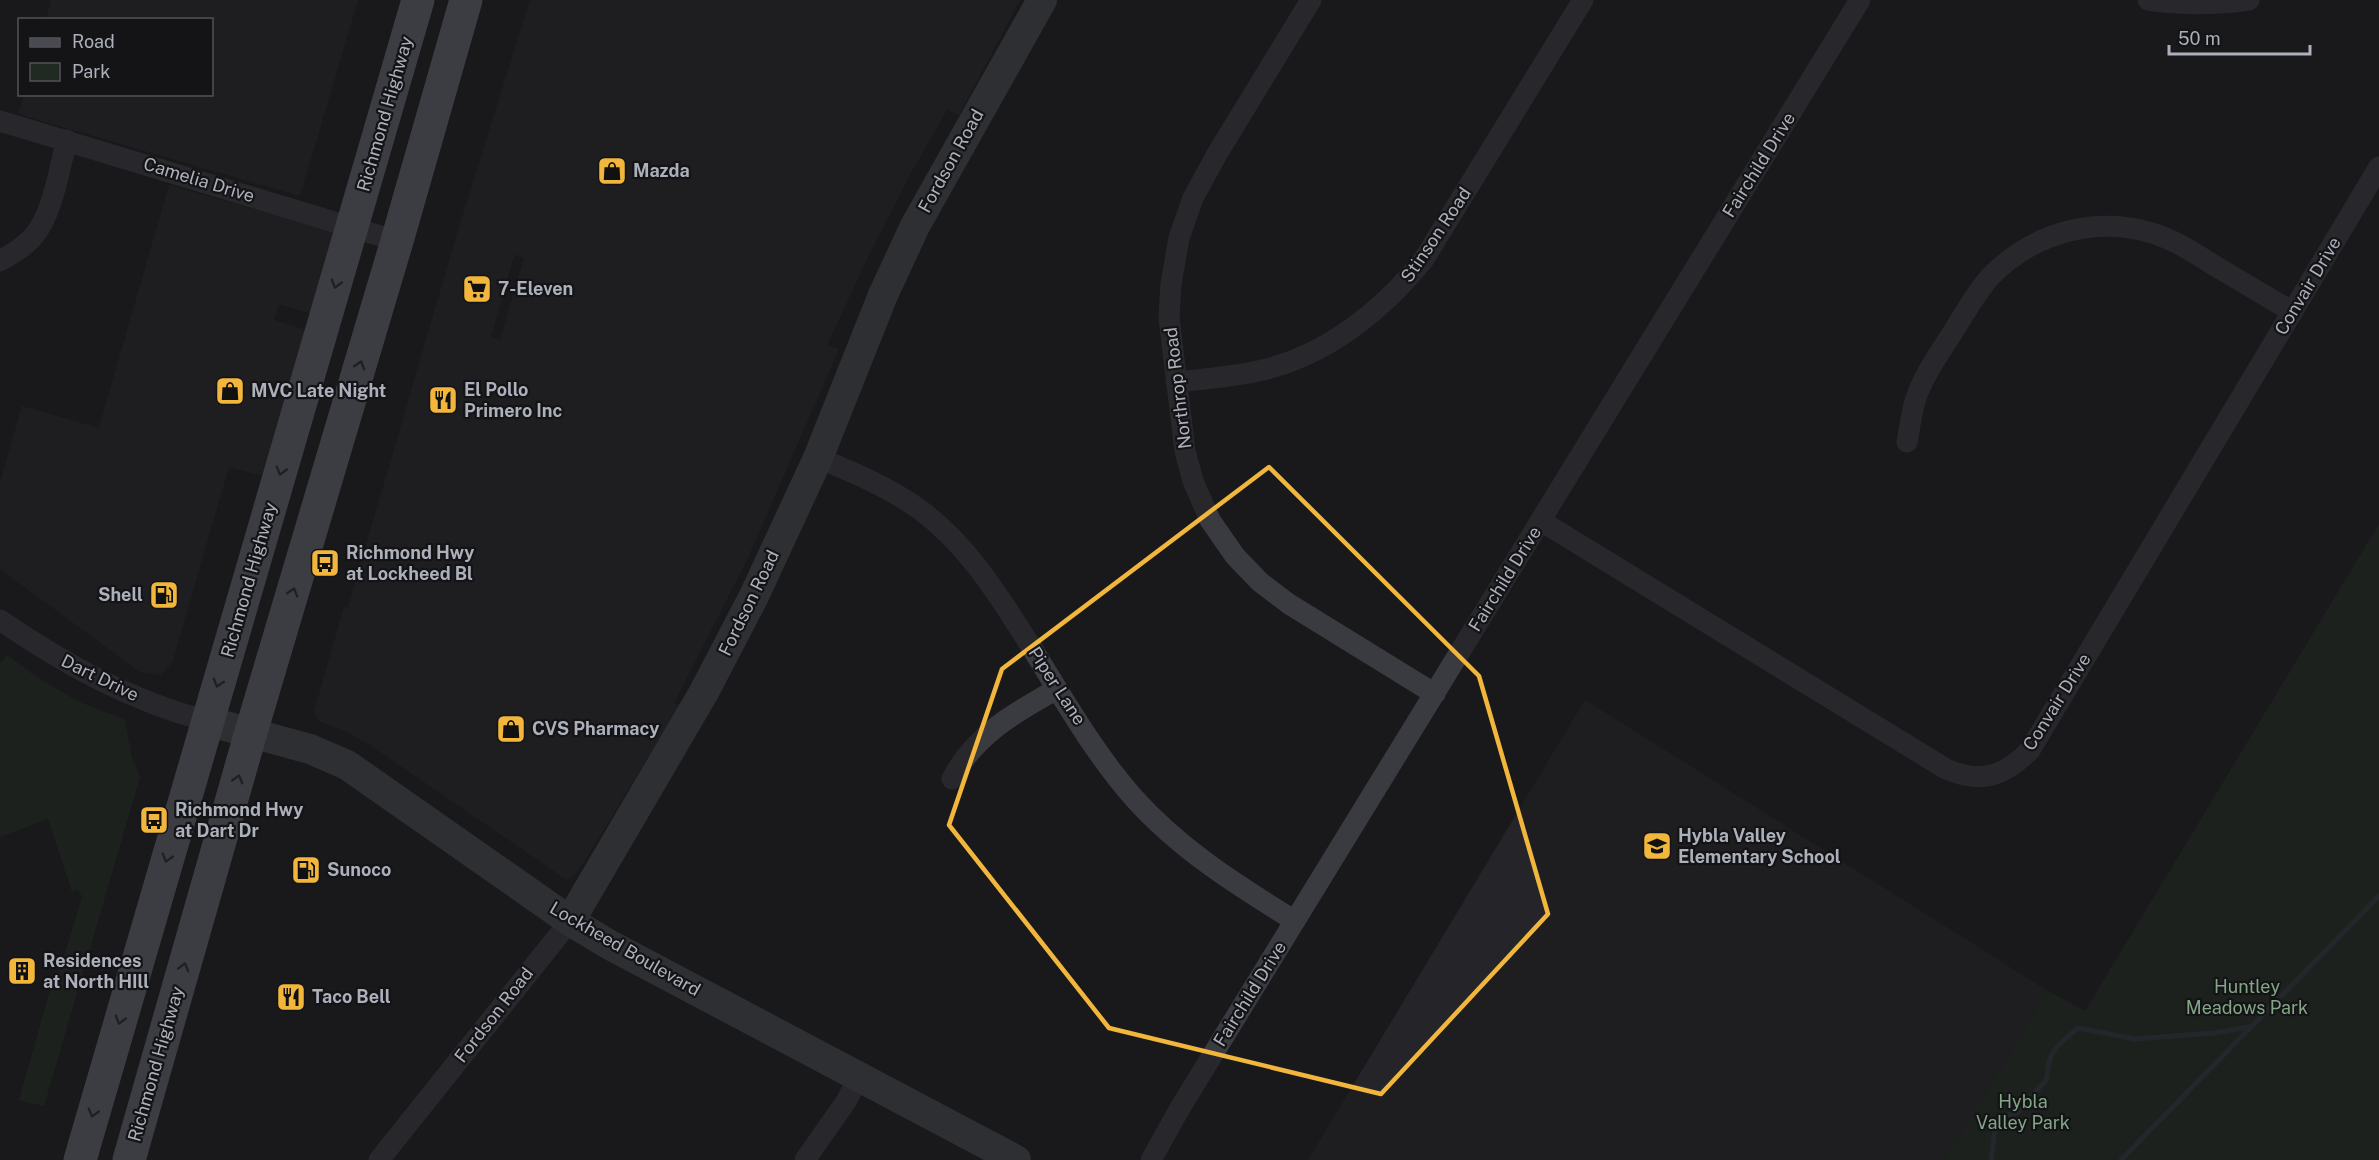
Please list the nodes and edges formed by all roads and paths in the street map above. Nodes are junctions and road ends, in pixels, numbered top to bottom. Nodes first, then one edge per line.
1 (418, 0) edge
2 (466, 0) edge
3 (1042, 0) edge
4 (1311, 0) edge
5 (1583, 0) edge
6 (1860, 0) edge
7 (2148, 0) edge
8 (2249, 0) edge
9 (0, 121) edge
10 (67, 140) junction
11 (2379, 167) edge
12 (352, 228) junction
13 (398, 241) junction
14 (0, 261) edge
15 (2293, 312) junction
16 (1176, 382) junction
17 (1907, 442) dead end
18 (818, 458) junction
19 (1541, 521) junction
20 (0, 620) edge
21 (1057, 689) junction
22 (1435, 694) junction
23 (207, 721) junction
24 (251, 732) junction
25 (952, 779) dead end
26 (570, 921) junction
27 (1295, 921) junction
28 (858, 1078) junction
29 (80, 1160) edge
30 (129, 1160) edge
31 (379, 1160) edge
32 (805, 1160) edge
33 (1016, 1160) edge
34 (1151, 1160) edge

1 - 12 highway, Richmond Highway
2 - 13 highway, Richmond Highway
3 - 18 street, Fordson Road
4 - 16 street, Northrop Road
5 - 16 street, Stinson Road
6 - 19 street, Fairchild Drive
7 - 8 street
9 - 10 street, Camelia Drive
10 - 12 street, Camelia Drive
10 - 14 street
11 - 15 street, Convair Drive
12 - 13 street, Camelia Drive
12 -> 23 highway, Richmond Highway
24 -> 13 highway, Richmond Highway
15 - 17 street
15 - 19 street, Convair Drive
16 - 22 street, Northrop Road
18 - 21 street, Piper Lane
18 - 26 street, Fordson Road
19 - 22 street, Fairchild Drive
20 - 23 street, Dart Drive
21 - 25 street
21 - 27 street, Piper Lane
22 - 27 street, Fairchild Drive
23 - 24 street, Lockheed Boulevard
23 -> 29 highway, Richmond Highway
24 - 26 street, Lockheed Boulevard
30 -> 24 highway, Richmond Highway
26 - 28 street, Lockheed Boulevard
26 - 31 street, Fordson Road
27 - 34 street, Fairchild Drive
28 - 32 street
28 - 33 street, Lockheed Boulevard

